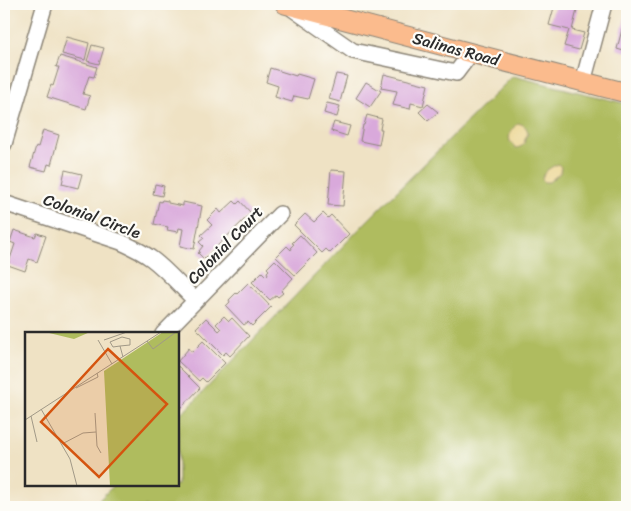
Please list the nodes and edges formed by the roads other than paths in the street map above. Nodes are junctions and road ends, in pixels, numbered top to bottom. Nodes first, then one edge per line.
1 (46, 4) edge
2 (286, 4) edge
3 (604, 4) edge
4 (471, 53) junction
5 (583, 82) junction
6 (627, 93) edge
7 (4, 144) edge
8 (4, 203) edge
9 (280, 214) dead end
10 (195, 300) junction
11 (166, 332) edge

1 - 7 street
2 - 4 main road, Salinas Road
2 - 4 street
3 - 5 street
4 - 5 main road, Salinas Road
5 - 6 main road, Salinas Road
8 - 10 street, Colonial Circle
9 - 10 street, Colonial Court
10 - 11 street

